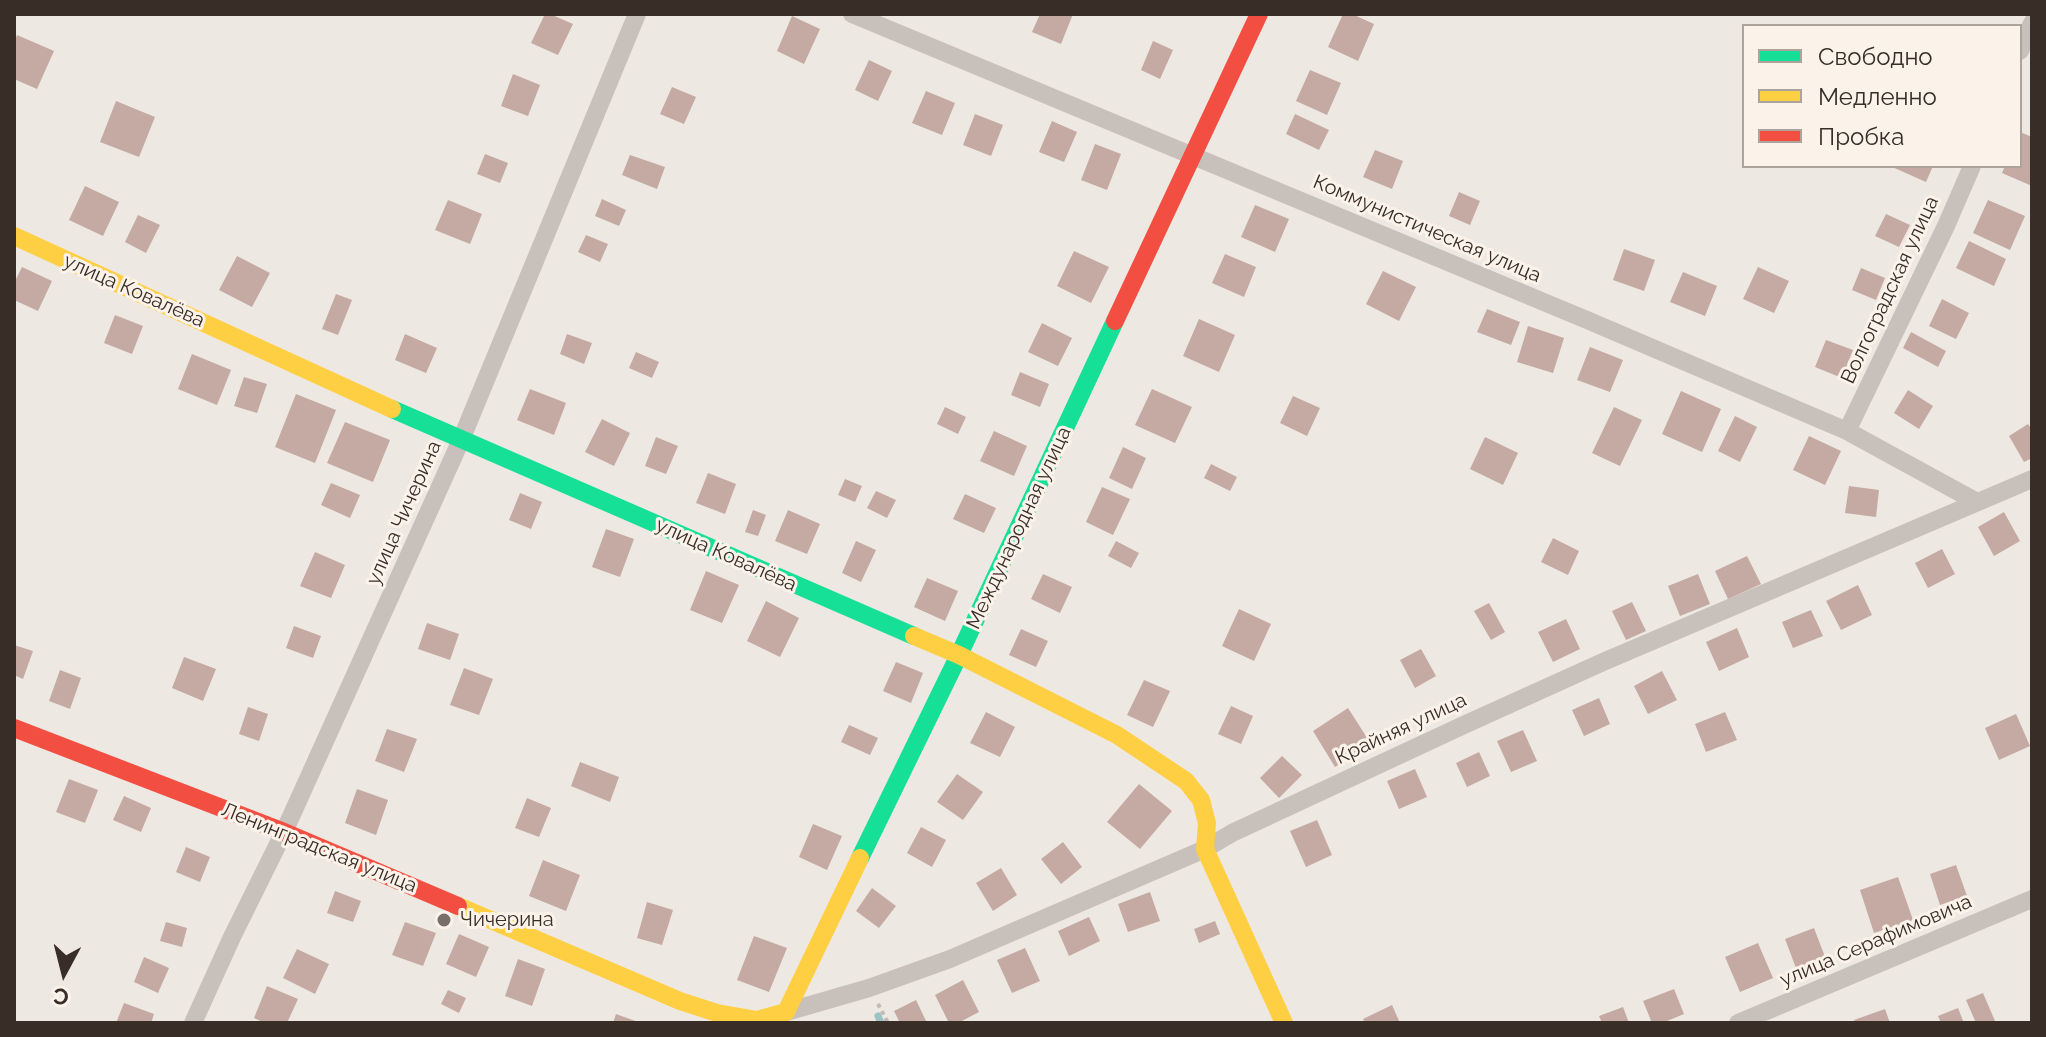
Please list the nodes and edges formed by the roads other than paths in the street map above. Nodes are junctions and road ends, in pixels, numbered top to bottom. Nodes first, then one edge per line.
1 (637, 14) edge
2 (852, 14) edge
3 (1259, 14) edge
4 (2032, 23) edge
5 (2022, 46) edge
6 (1194, 156) junction
7 (1971, 168) edge
8 (14, 236) edge
9 (1847, 431) junction
10 (461, 440) junction
11 (2032, 479) edge
12 (1977, 502) junction
13 (959, 655) junction
14 (14, 728) edge
15 (284, 832) junction
16 (1205, 849) junction
17 (2032, 899) edge
18 (786, 1012) junction
19 (754, 1021) edge
20 (193, 1023) edge
21 (1284, 1023) edge
22 (1738, 1023) edge

1 - 10 street, улица Чичерина
2 - 6 street, Коммунистическая улица
3 - 6 street, Международная улица
4 - 5 street
6 - 9 street, Коммунистическая улица
6 - 13 street, Международная улица
7 - 9 street, Волгоградская улица
8 - 10 street, улица Ковалёва
9 - 12 street, Коммунистическая улица
10 - 13 street, улица Ковалёва
10 - 15 street, улица Чичерина
11 - 12 street, Крайняя улица
12 - 16 street, Крайняя улица
13 - 16 street, улица Ковалёва
13 - 18 street, Международная улица
14 - 15 street, Ленинградская улица
15 - 19 street, Ленинградская улица
15 - 20 street, улица Чичерина
16 - 18 street, Крайняя улица
16 - 21 street, улица Ковалёва
17 - 22 street, улица Серафимовича
18 - 19 street

